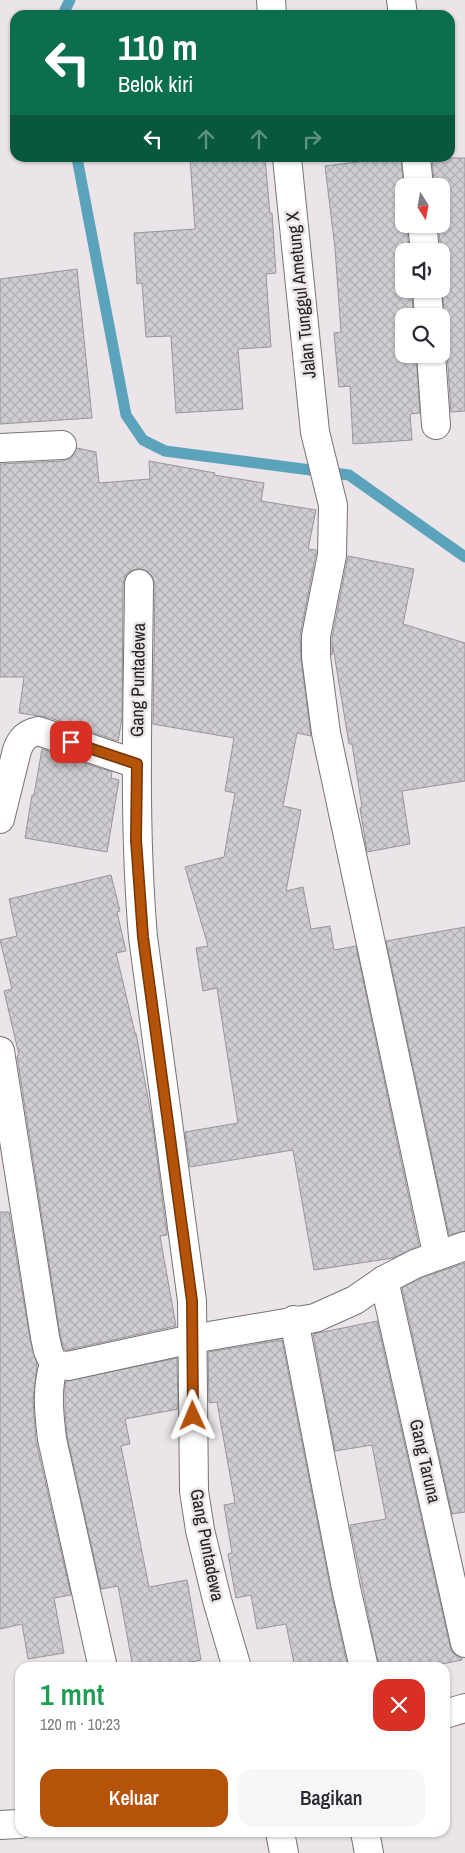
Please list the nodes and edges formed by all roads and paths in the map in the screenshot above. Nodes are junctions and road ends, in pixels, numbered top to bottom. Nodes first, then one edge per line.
1 (287, 162) edge
2 (416, 162) edge
3 (418, 178) edge
4 (432, 363) edge
5 (436, 426) dead end
6 (62, 445) dead end
7 (0, 448) edge
8 (139, 584) dead end
9 (137, 764) junction
10 (0, 819) edge
11 (0, 1051) edge
12 (465, 1246) edge
13 (438, 1253) dead end
14 (384, 1280) junction
15 (294, 1320) junction
16 (192, 1339) junction
17 (54, 1364) junction
18 (465, 1643) edge
19 (102, 1662) edge
20 (235, 1662) edge
21 (363, 1662) edge
22 (465, 1708) edge
23 (450, 1712) edge
24 (15, 1824) edge
25 (0, 1825) edge
26 (281, 1837) edge
27 (366, 1837) edge
28 (284, 1853) edge
29 (369, 1853) edge

1 - 13 street, Jalan Tunggul Ametung X
2 - 3 street
4 - 5 street
6 - 7 street
8 - 9 street, Gang Puntadewa
9 - 10 street
9 - 16 street, Gang Puntadewa
11 - 17 street
12 - 14 street
14 - 15 street
14 - 18 street, Gang Taruna
15 - 16 street
15 - 21 street
16 - 17 street
16 - 20 street, Gang Puntadewa
17 - 19 street
22 - 23 street
24 - 25 street
26 - 28 street
27 - 29 street

